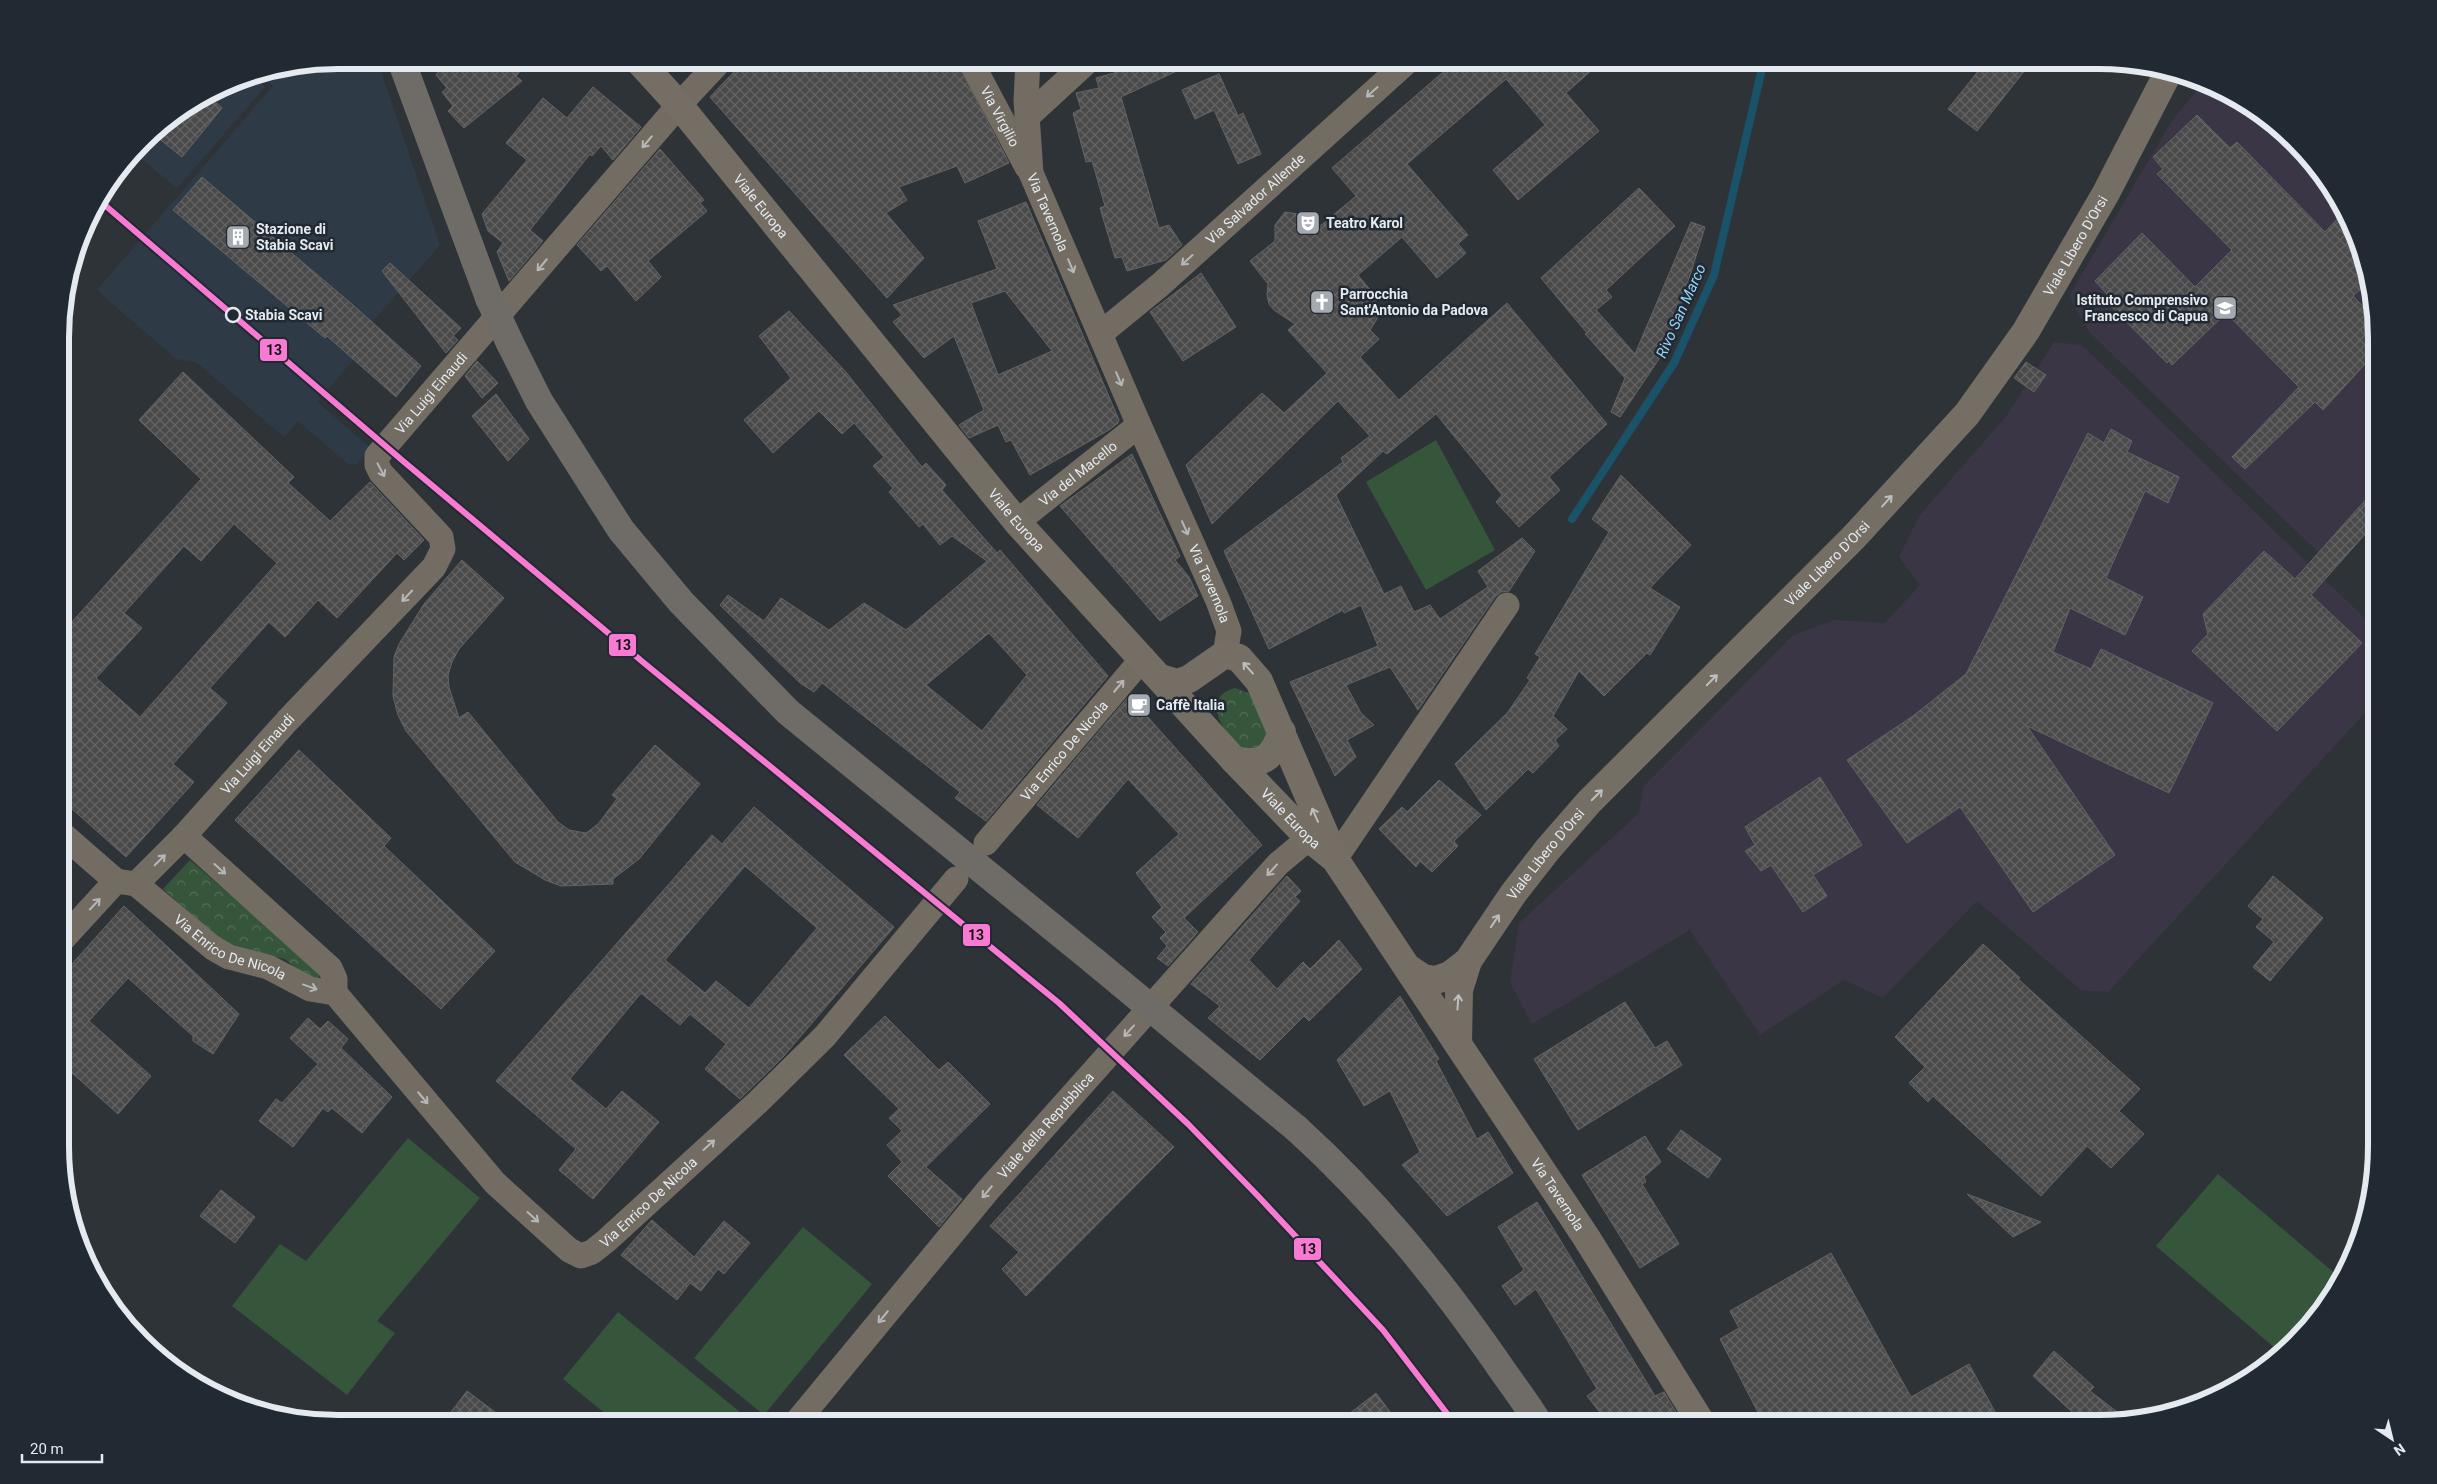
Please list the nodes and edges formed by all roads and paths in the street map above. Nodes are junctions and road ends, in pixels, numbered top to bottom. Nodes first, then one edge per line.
1 (404, 69) edge
2 (646, 69) edge
3 (713, 69) edge
4 (975, 69) edge
5 (1028, 69) edge
6 (1079, 69) edge
7 (1399, 69) edge
8 (2166, 77) edge
9 (679, 105) junction
10 (1027, 117) junction
11 (1031, 173) junction
12 (1100, 334) junction
13 (1139, 425) junction
14 (1017, 522) junction
15 (1507, 604) dead end
16 (1225, 654) junction
17 (1143, 658) junction
18 (1161, 678) junction
19 (1189, 679) junction
20 (1188, 708) junction
21 (1282, 732) junction
22 (1234, 760) junction
23 (184, 836) junction
24 (1309, 838) junction
25 (69, 839) edge
26 (986, 843) dead end
27 (1336, 859) junction
28 (956, 879) dead end
29 (126, 882) junction
30 (69, 934) edge
31 (1468, 961) junction
32 (1408, 968) junction
33 (335, 993) junction
34 (1458, 1044) junction
35 (802, 1415) edge
36 (1533, 1415) edge
37 (1696, 1415) edge

1 - 36 highway, bridge
2 - 9 main road, Viale Europa
3 - 9 street
4 - 11 street, Via Virgilio
5 - 10 street, Via Tavernola
6 - 10 street
7 -> 12 street, Via Salvador Allende
31 -> 8 main road, Viale Libero D'Orsi
9 - 14 main road, Viale Europa
9 -> 23 street, Via Luigi Einaudi
10 - 11 street, Via Tavernola
11 -> 12 street, Via Tavernola
12 -> 13 street, Via Tavernola
13 - 14 street, Via del Macello
13 -> 16 street, Via Tavernola
14 - 17 main road, Viale Europa
15 - 27 street
16 - 19 main road
21 -> 16 main road
17 - 18 main road, Viale Europa
26 -> 17 street, Via Enrico De Nicola
18 - 19 main road
18 - 20 main road, Viale Europa
19 - 20 main road
20 - 22 main road, Viale Europa
21 - 22 main road
27 -> 21 main road
22 - 24 main road, Viale Europa
29 -> 23 street
23 -> 33 street, Via Enrico De Nicola
24 - 27 main road, Viale Europa
24 -> 35 street, Viale della Repubblica
25 - 29 street, Via Enrico De Nicola
27 - 32 main road, Viale Europa
33 -> 28 street, Via Enrico De Nicola
30 -> 29 street
29 -> 33 street, Via Enrico De Nicola
31 - 32 main road, Viale Libero D'Orsi
34 -> 31 main road
32 - 34 main road, Via Tavernola
34 - 37 main road, Via Tavernola

